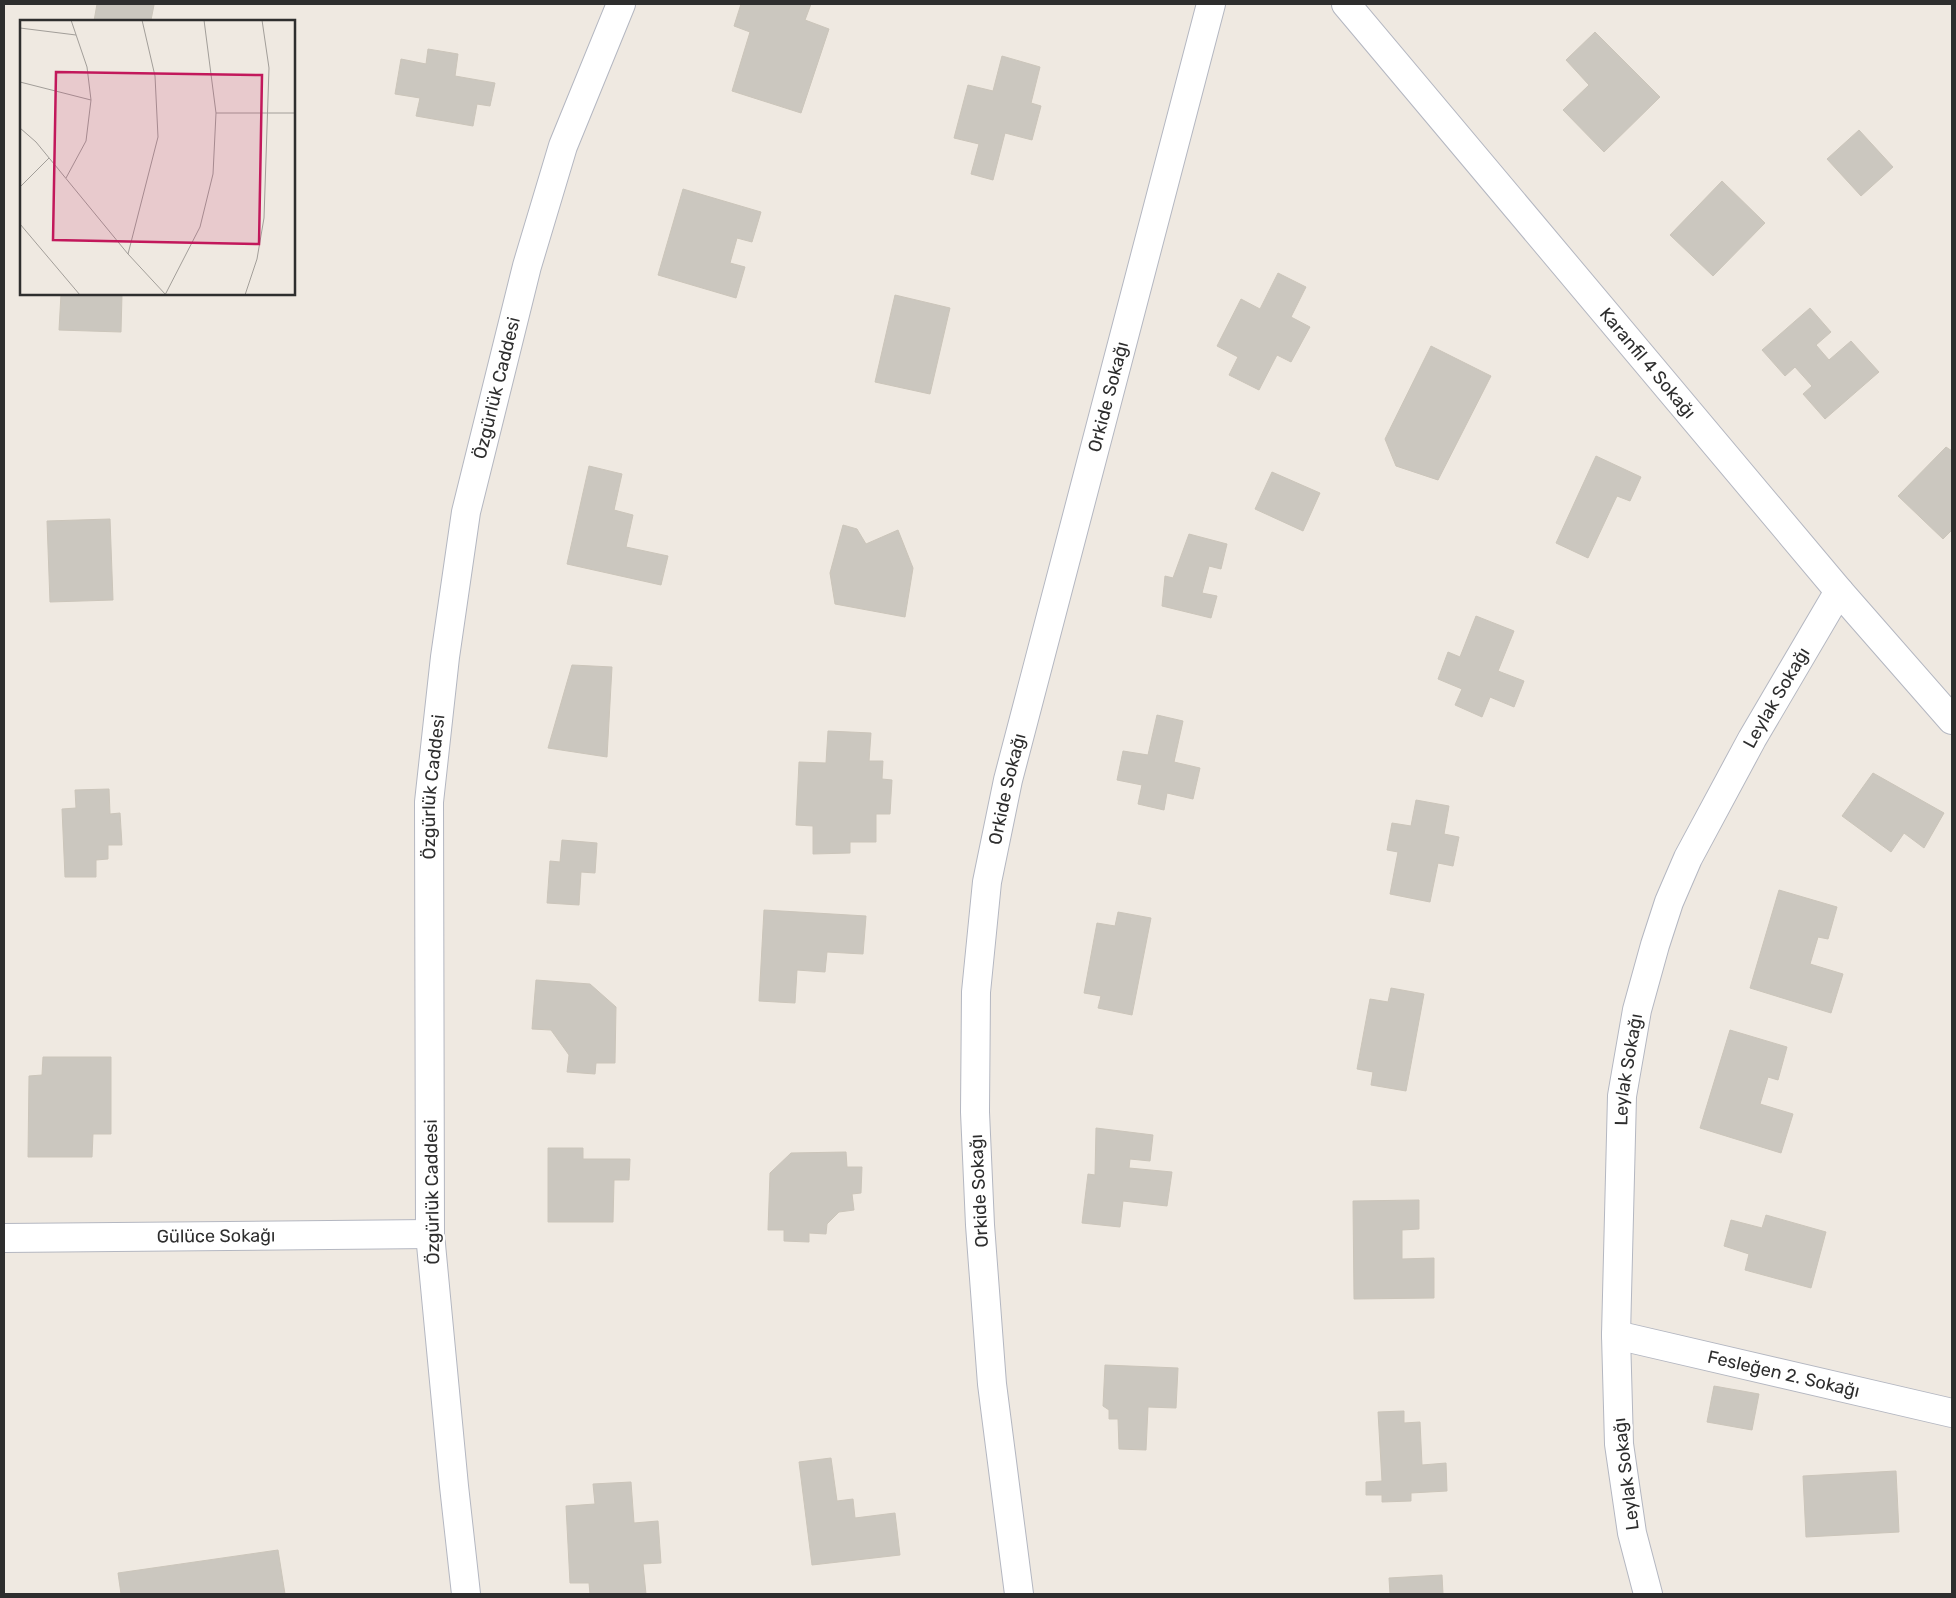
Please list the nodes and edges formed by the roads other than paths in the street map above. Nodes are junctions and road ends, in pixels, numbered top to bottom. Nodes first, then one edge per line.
1 (621, 4) edge
2 (1211, 4) edge
3 (1346, 4) edge
4 (1838, 591) junction
5 (1952, 720) edge
6 (430, 1234) junction
7 (4, 1238) edge
8 (1616, 1335) junction
9 (1952, 1413) edge
10 (466, 1594) edge
11 (1019, 1594) edge
12 (1648, 1594) edge

1 - 6 street, Özgürlük Caddesi
2 - 11 street, Orkide Sokağı
3 - 4 street, Karanfil 4 Sokağı
4 - 5 street, Karanfil 4 Sokağı
4 - 8 street, Leylak Sokağı
6 - 7 street, Gülüce Sokağı
6 - 10 street, Özgürlük Caddesi
8 - 9 street, Fesleğen 2. Sokağı
8 - 12 street, Leylak Sokağı

